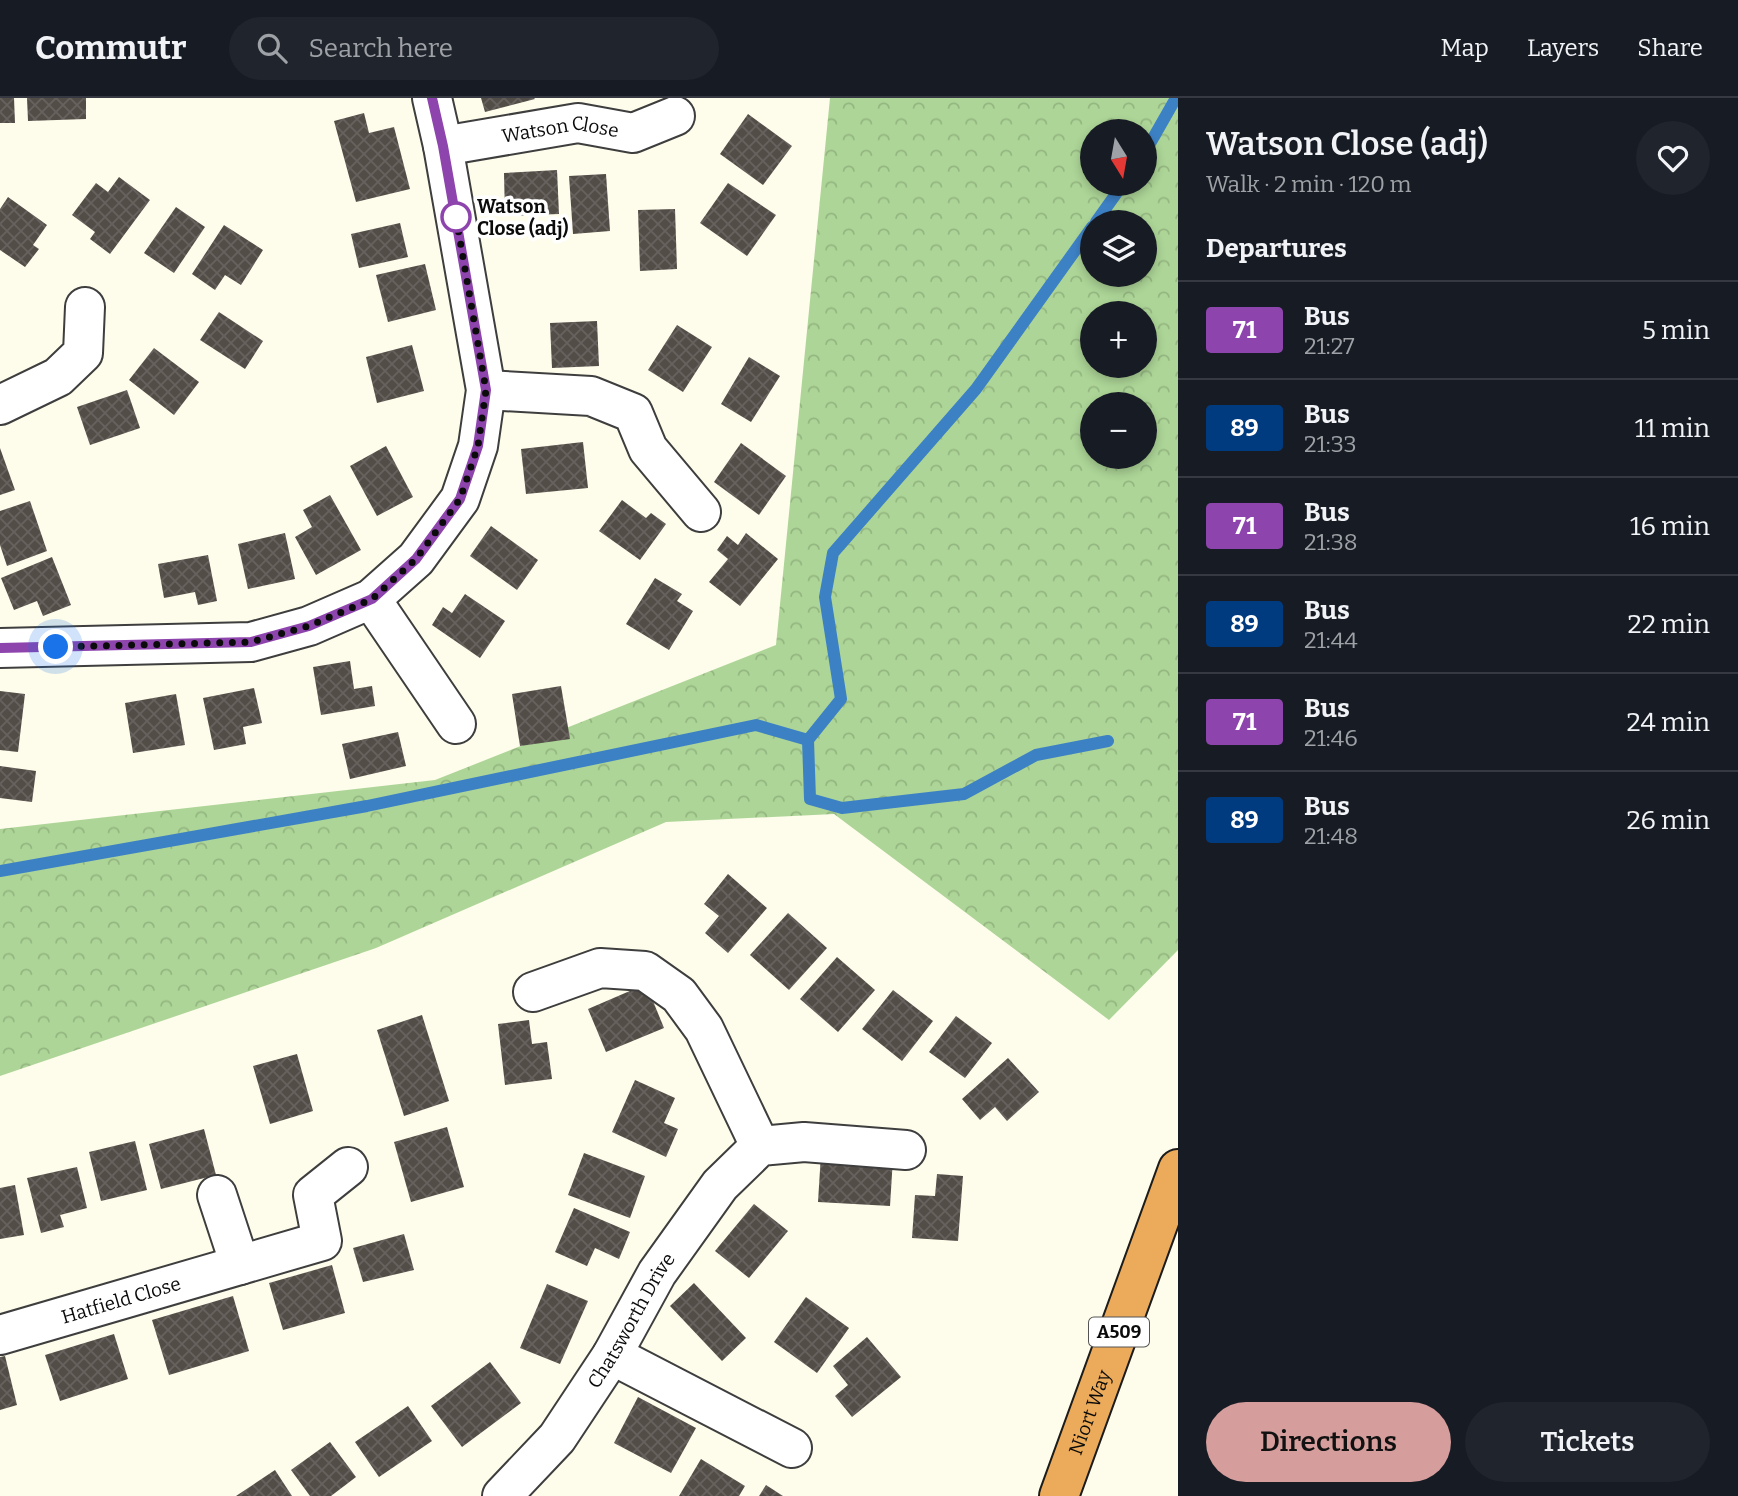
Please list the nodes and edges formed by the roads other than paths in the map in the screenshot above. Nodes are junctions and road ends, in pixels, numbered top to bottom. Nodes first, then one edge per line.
1 (432, 98) edge
2 (675, 117) dead end
3 (443, 146) junction
4 (85, 307) dead end
5 (486, 390) junction
6 (0, 405) edge
7 (701, 512) dead end
8 (372, 599) junction
9 (0, 648) edge
10 (456, 724) dead end
11 (533, 992) dead end
12 (760, 1146) junction
13 (906, 1150) dead end
14 (348, 1167) dead end
15 (1178, 1169) edge
16 (217, 1195) dead end
17 (240, 1265) junction
18 (0, 1335) edge
19 (612, 1355) junction
20 (792, 1448) dead end
21 (502, 1496) edge
22 (1059, 1496) edge

1 - 3 street
2 - 3 street, Watson Close
3 - 5 street
4 - 6 street
5 - 7 street
5 - 8 street
8 - 9 street
8 - 10 street
11 - 12 street
12 - 13 street
12 - 19 street, Chatsworth Drive
14 - 17 street, Hatfield Close
15 - 22 highway, Niort Way / A509
16 - 17 street
17 - 18 street, Hatfield Close
19 - 20 street
19 - 21 street, Chatsworth Drive

